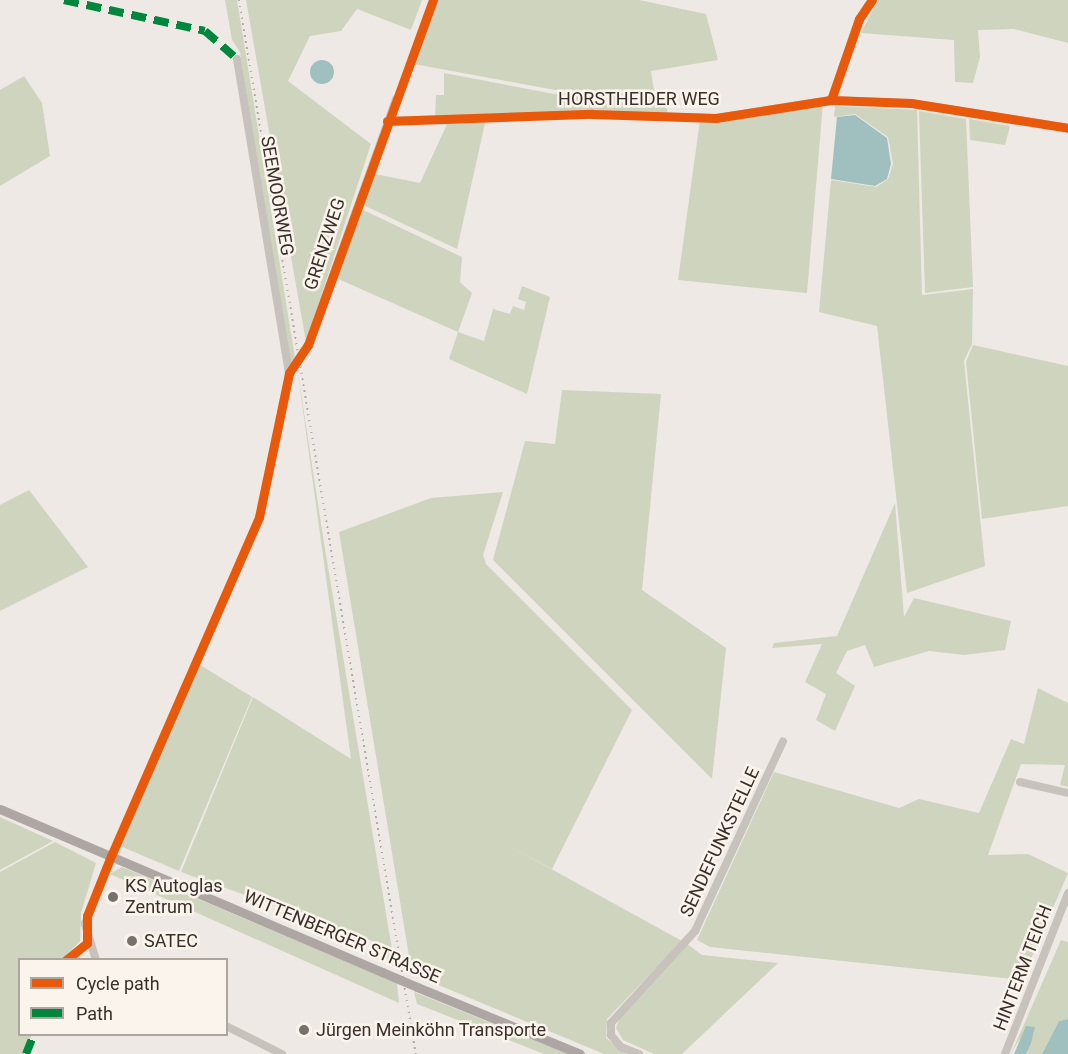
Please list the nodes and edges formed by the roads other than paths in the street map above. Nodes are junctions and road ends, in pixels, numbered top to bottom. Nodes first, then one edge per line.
1 (872, 0) edge
2 (237, 59) dead end
3 (396, 99) dead end
4 (831, 100) junction
5 (387, 122) junction
6 (1068, 128) edge
7 (290, 373) junction
8 (285, 398) dead end
9 (783, 741) dead end
10 (1020, 782) dead end
11 (1068, 793) edge
12 (0, 809) edge
13 (111, 856) junction
14 (1068, 893) edge
15 (95, 958) edge
16 (228, 1027) edge
17 (282, 1054) edge
18 (580, 1054) edge
19 (639, 1054) edge
20 (1005, 1054) edge

1 - 4 street
2 - 7 street, SEEMOORWEG
3 - 5 street, GRENZWEG
4 - 5 street, HORSTHEIDER WEG
4 - 6 street, HORSTHEIDER WEG
5 - 7 street, GRENZWEG
7 - 8 street, GRENZWEG
9 - 19 street, SENDEFUNKSTELLE
10 - 11 street
12 - 13 main road, WITTENBERGER STRASSE
13 - 15 street
13 - 18 main road, WITTENBERGER STRASSE, bridge
14 - 20 street, HINTERM TEICH
16 - 17 street

